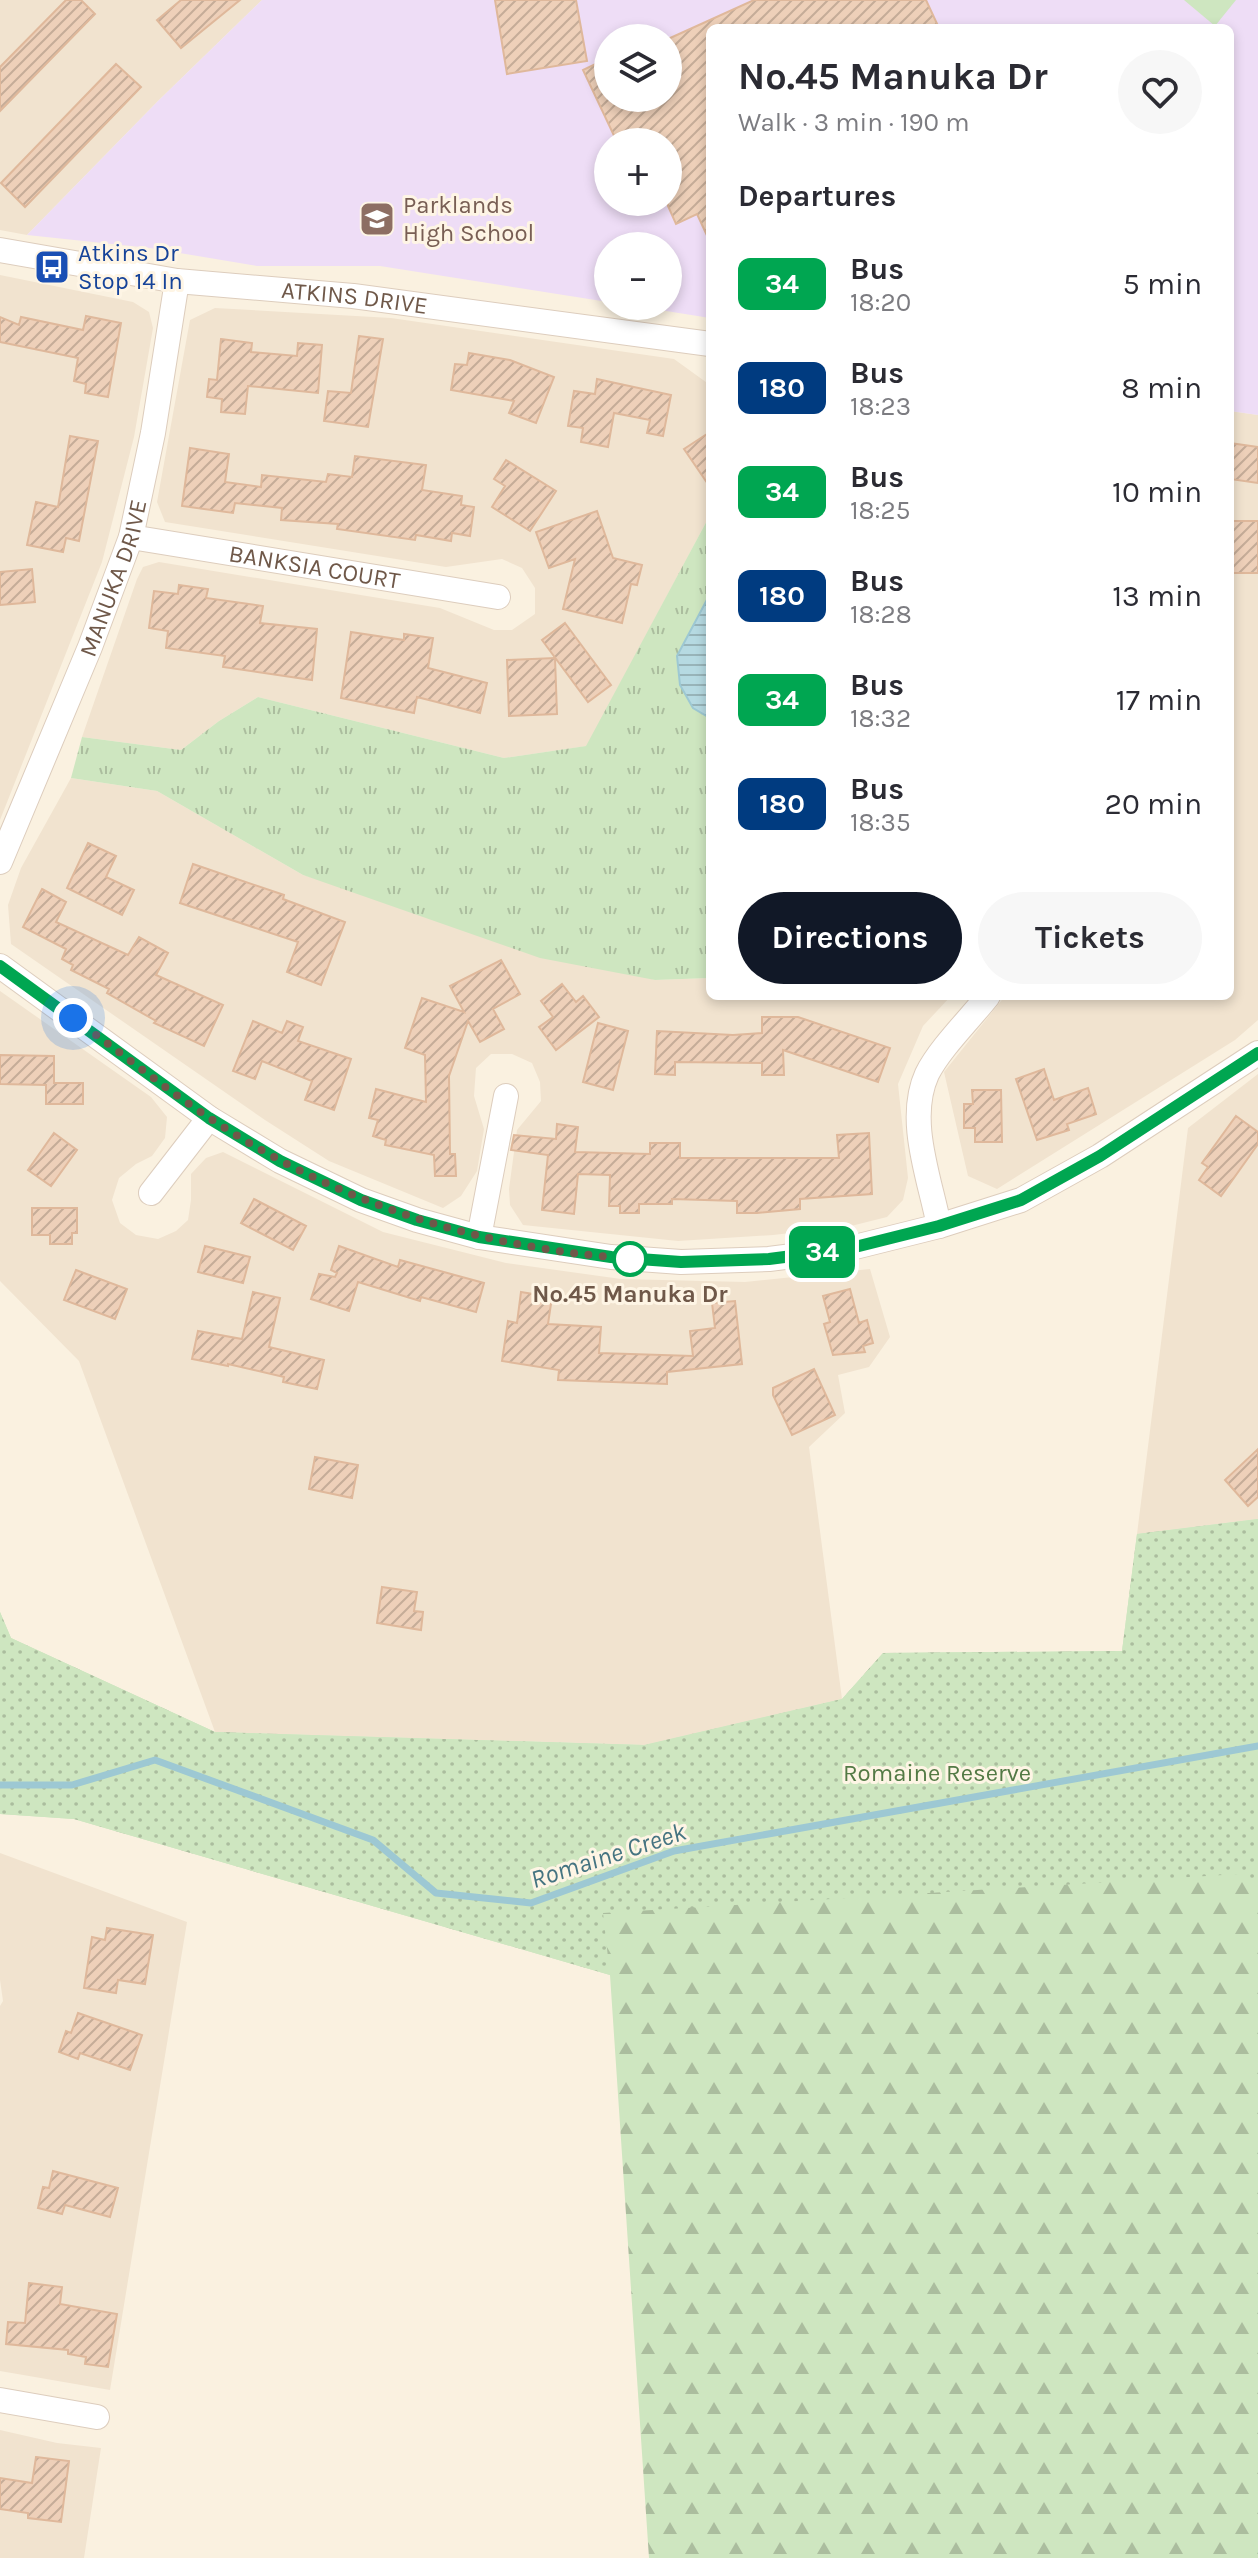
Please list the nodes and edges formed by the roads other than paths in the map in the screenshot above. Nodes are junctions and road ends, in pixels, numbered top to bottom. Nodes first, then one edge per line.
1 (0, 250) edge
2 (177, 281) junction
3 (706, 343) edge
4 (131, 537) junction
5 (498, 597) dead end
6 (0, 862) edge
7 (0, 966) edge
8 (985, 1000) edge
9 (1258, 1053) edge
10 (506, 1096) dead end
11 (209, 1118) junction
12 (151, 1193) dead end
13 (939, 1226) junction
14 (479, 1237) junction
15 (0, 2400) edge
16 (97, 2417) dead end

1 - 2 street, ATKINS DRIVE
2 - 3 street, ATKINS DRIVE
2 - 4 street, MANUKA DRIVE
4 - 5 street, BANKSIA COURT
4 - 6 street, MANUKA DRIVE
7 - 11 street
8 - 13 street
9 - 13 street
10 - 14 street
11 - 12 street
11 - 14 street
13 - 14 street
15 - 16 street

